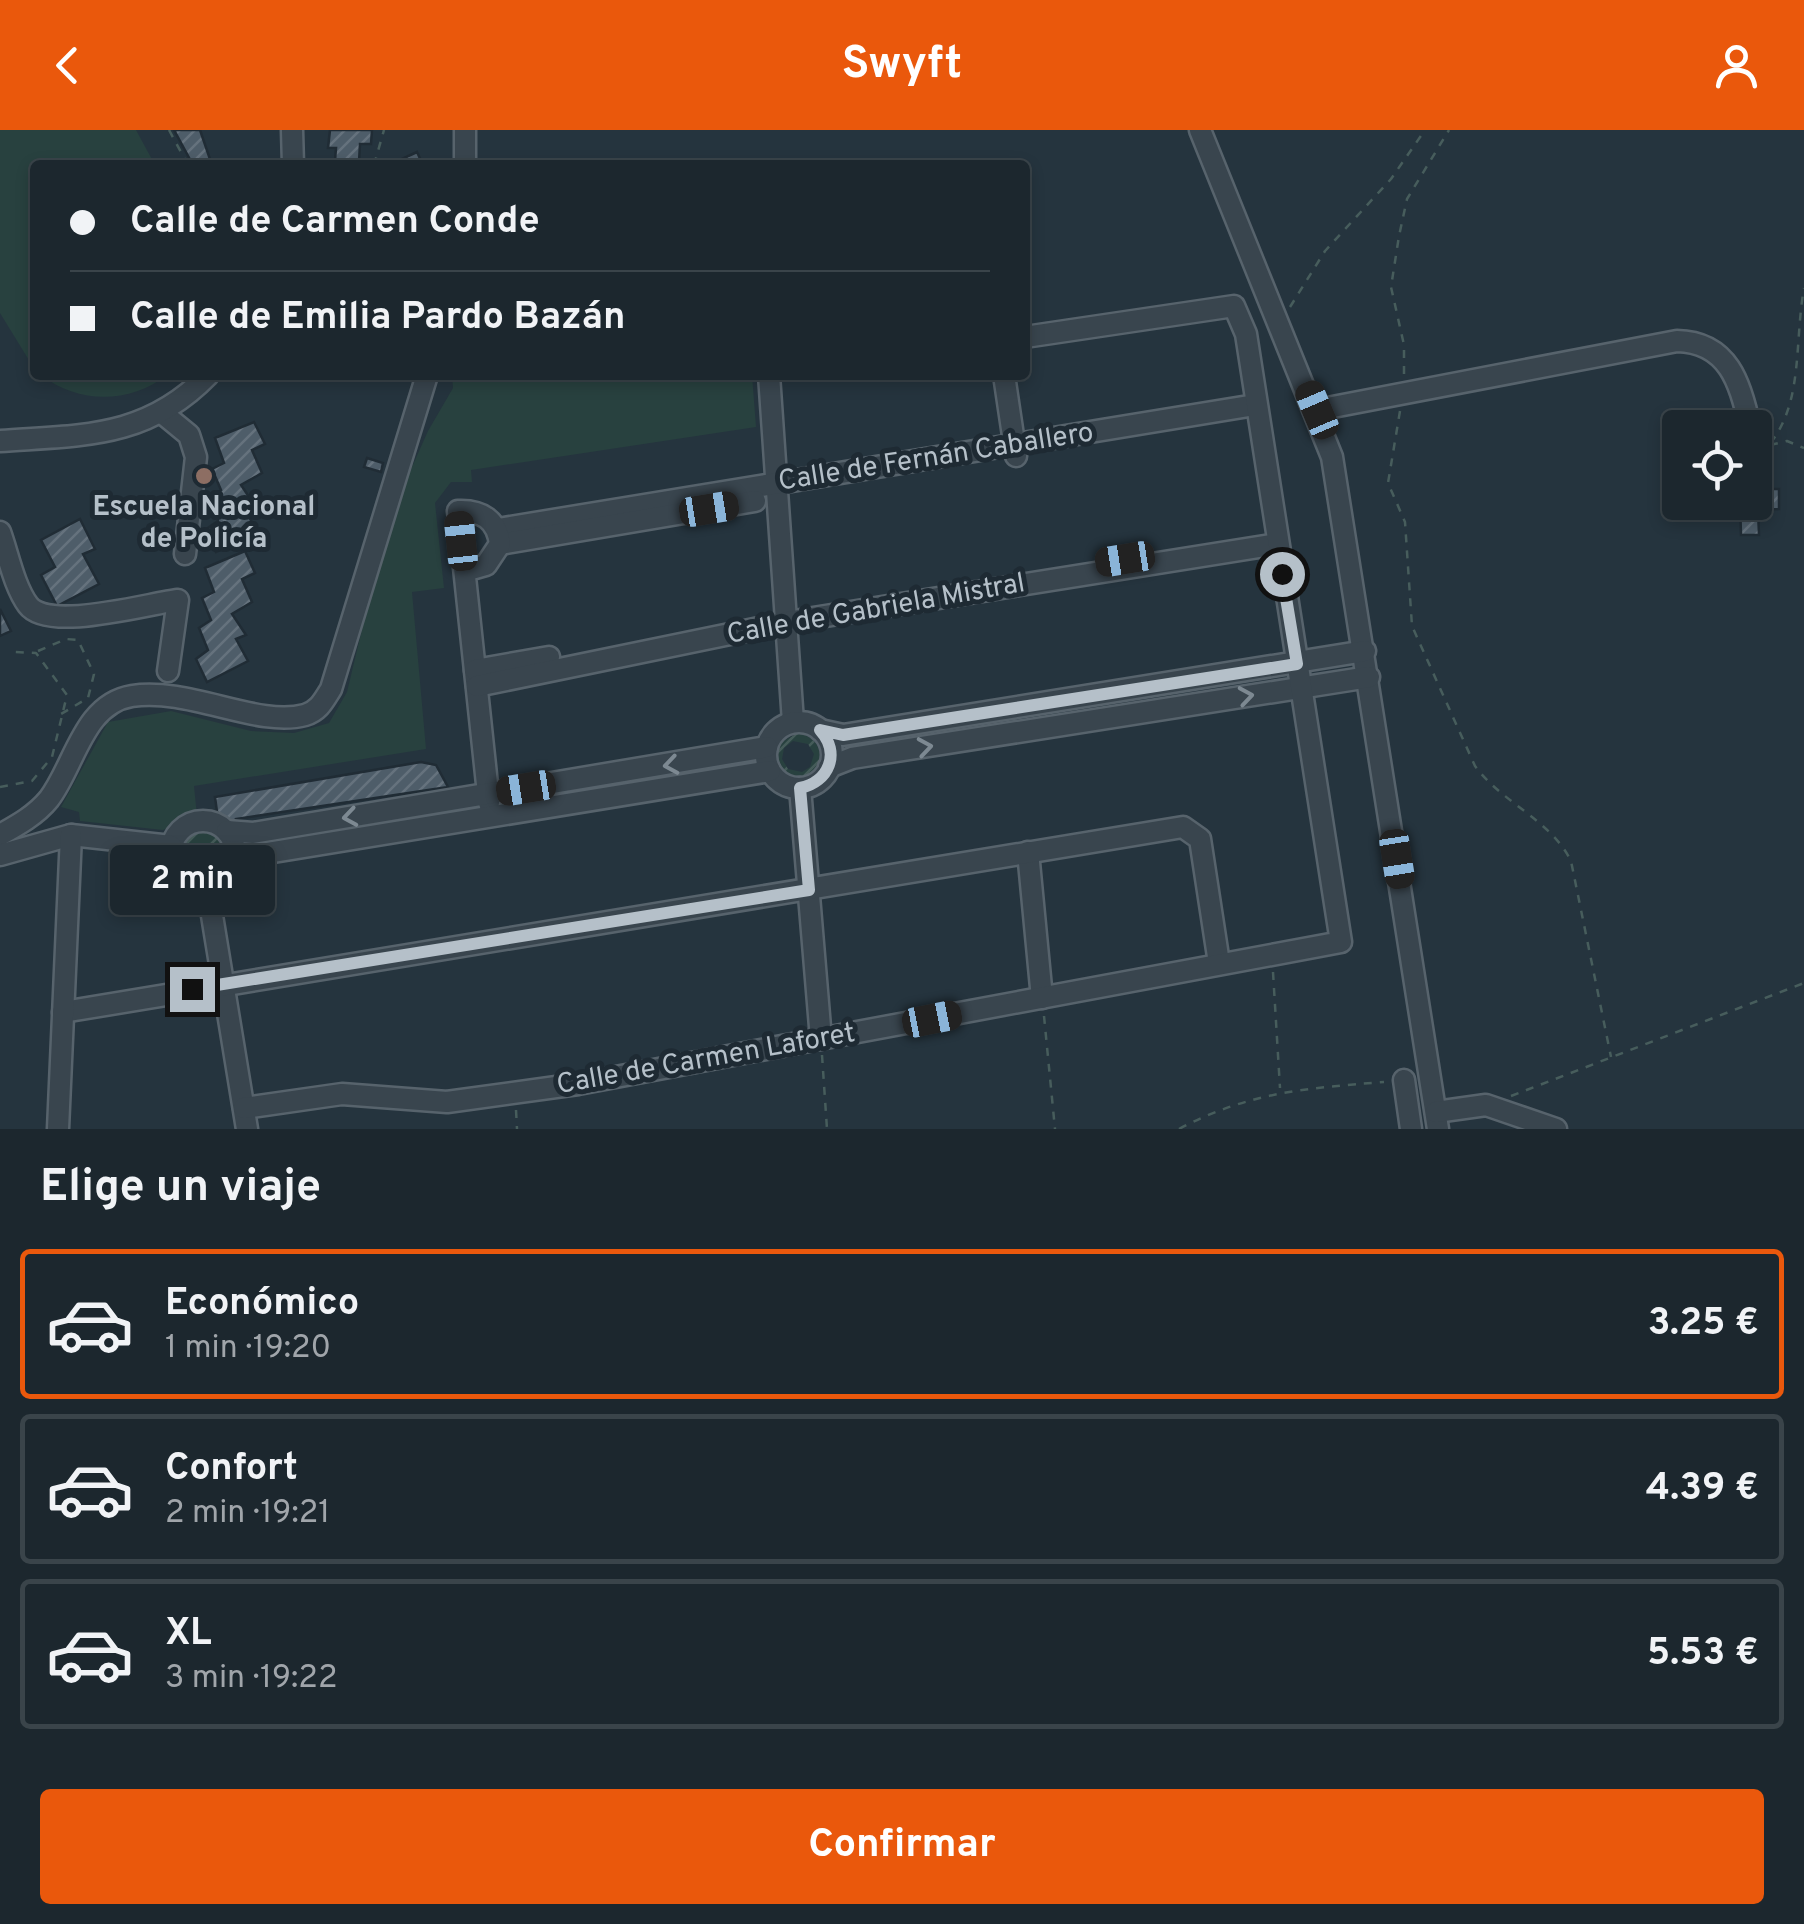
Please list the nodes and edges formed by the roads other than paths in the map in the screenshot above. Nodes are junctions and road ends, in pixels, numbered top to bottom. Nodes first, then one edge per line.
1 (292, 130) edge
2 (465, 130) edge
3 (1200, 130) edge
4 (293, 160) edge
5 (465, 160) edge
6 (1030, 336) edge
7 (202, 380) edge
8 (426, 380) edge
9 (770, 380) edge
10 (1005, 380) edge
11 (1317, 410) junction
12 (1745, 410) edge
13 (160, 412) junction
14 (1256, 412) junction
15 (0, 441) edge
16 (1015, 451) junction
17 (778, 490) junction
18 (0, 532) edge
19 (499, 536) junction
20 (1276, 539) junction
21 (185, 554) dead end
22 (465, 570) junction
23 (788, 619) junction
24 (1365, 651) junction
25 (1297, 664) junction
26 (168, 671) dead end
27 (476, 678) junction
28 (1369, 678) junction
29 (1300, 688) junction
30 (793, 722) junction
31 (820, 730) junction
32 (767, 746) junction
33 (830, 766) junction
34 (770, 771) junction
35 (800, 788) junction
36 (488, 794) junction
37 (489, 817) junction
38 (227, 831) junction
39 (71, 834) junction
40 (0, 835) edge
41 (171, 846) junction
42 (0, 855) edge
43 (1029, 856) junction
44 (233, 864) junction
45 (208, 885) junction
46 (809, 894) junction
47 (1214, 964) junction
48 (226, 988) junction
49 (1042, 998) junction
50 (63, 1016) junction
51 (821, 1039) junction
52 (1404, 1080) road end
53 (246, 1119) edge
54 (1437, 1120) edge
55 (58, 1129) edge
56 (1411, 1129) edge
57 (1556, 1129) edge

1 - 4 street
2 - 5 street
3 - 11 street
6 - 14 street
7 - 13 street
8 - 40 street
9 - 17 street
10 - 16 street
11 - 12 street
11 - 24 street
13 - 15 street
13 - 21 street
14 - 16 street, Calle de Fernán Caballero
14 - 20 street
16 - 17 street, Calle de Fernán Caballero
17 - 19 street, Calle de Fernán Caballero
17 - 23 street
18 - 26 street
19 - 22 street
19 - 22 street
20 - 23 street, Calle de Gabriela Mistral
20 - 25 street
22 - 27 street
23 - 27 street, Calle de Gabriela Mistral
23 - 30 street
24 - 25 street
24 - 28 street
25 - 29 street
25 - 31 street
27 - 36 street
28 - 29 street
28 - 54 street
33 -> 29 street
29 - 47 street, Calle de Carmen Laforet
30 - 31 street
30 - 32 street
31 - 33 street
32 - 34 street
32 -> 36 street
33 - 35 street
34 - 35 street
34 - 37 street
35 - 46 street
36 - 37 street
36 -> 38 street
37 - 44 street
38 - 41 street
38 - 44 street
39 - 41 street
39 - 42 street
39 - 50 street
41 - 45 street
43 - 46 street
43 - 47 street
43 - 49 street
44 - 45 street
45 - 48 street
46 - 48 street
46 - 51 street
47 - 49 street, Calle de Carmen Laforet
48 - 50 street
48 - 53 street
49 - 51 street, Calle de Carmen Laforet
50 - 55 street
51 - 53 street, Calle de Carmen Laforet
52 - 56 street
54 - 57 street

